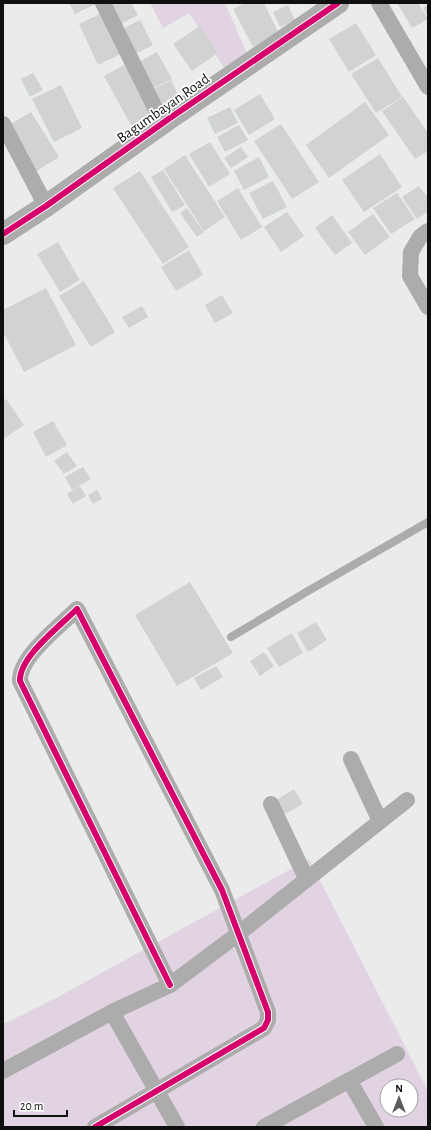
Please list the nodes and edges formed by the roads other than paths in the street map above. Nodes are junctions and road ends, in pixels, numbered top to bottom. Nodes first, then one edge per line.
1 (103, 3) edge
2 (338, 3) edge
3 (379, 3) edge
4 (428, 88) edge
5 (3, 124) edge
6 (162, 124) junction
7 (46, 206) junction
8 (428, 231) edge
9 (3, 234) edge
10 (428, 307) edge
11 (428, 522) edge
12 (231, 637) dead end
13 (351, 759) dead end
14 (407, 800) dead end
15 (271, 804) dead end
16 (380, 821) junction
17 (306, 878) junction
18 (238, 934) junction
19 (170, 985) junction
20 (112, 1012) junction
21 (397, 1054) dead end
22 (3, 1071) edge
23 (349, 1080) junction
24 (156, 1091) junction
25 (274, 1125) edge
26 (95, 1127) edge
27 (177, 1127) edge
28 (376, 1127) edge

1 - 6 street
2 - 6 street, Bagumbayan Road
3 - 4 street
5 - 7 street
6 - 7 street, Bagumbayan Road
7 - 9 street, Bagumbayan Road
8 - 10 street
11 - 12 lane
13 - 16 street
14 - 16 street
15 - 17 street
16 - 17 street
17 - 18 street
18 - 19 street
18 - 19 street
18 - 24 street
19 - 20 street
20 - 22 street
20 - 24 street
21 - 23 street
23 - 25 street
23 - 28 street
24 - 26 street
24 - 27 street

